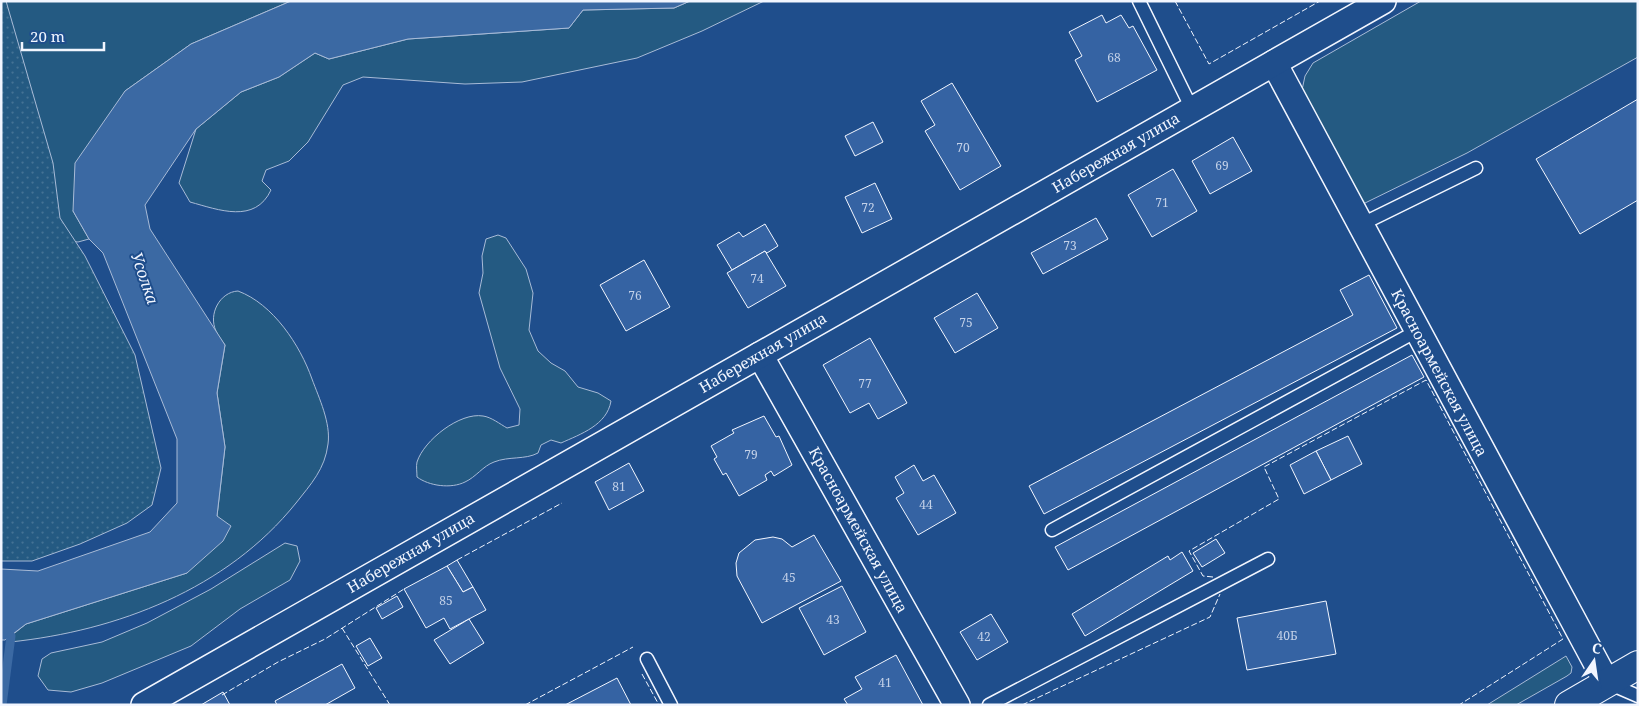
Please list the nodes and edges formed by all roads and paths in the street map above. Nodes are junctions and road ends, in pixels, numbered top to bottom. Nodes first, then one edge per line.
1 (1139, 1) edge
2 (1383, 1) edge
3 (1274, 63) junction
4 (1192, 109) junction
5 (1476, 168) dead end
6 (1360, 225) junction
7 (1417, 331) junction
8 (760, 355) junction
9 (1052, 530) dead end
10 (1268, 559) dead end
11 (647, 659) dead end
12 (1638, 666) edge
13 (1607, 683) junction
14 (1638, 696) edge
15 (1578, 703) edge
16 (144, 705) edge
17 (671, 705) edge
18 (957, 705) edge
19 (989, 705) edge

1 - 4 lane
2 - 3 street, Набережная улица
3 - 4 street, Набережная улица
3 - 6 street, Красноармейская улица
4 - 8 street, Набережная улица
5 - 6 lane
6 - 7 street, Красноармейская улица
7 - 9 lane
7 - 13 street, Красноармейская улица
8 - 16 street, Набережная улица
8 - 18 street, Красноармейская улица
10 - 19 lane
11 - 17 lane
12 - 13 street
13 - 14 lane
13 - 15 street

